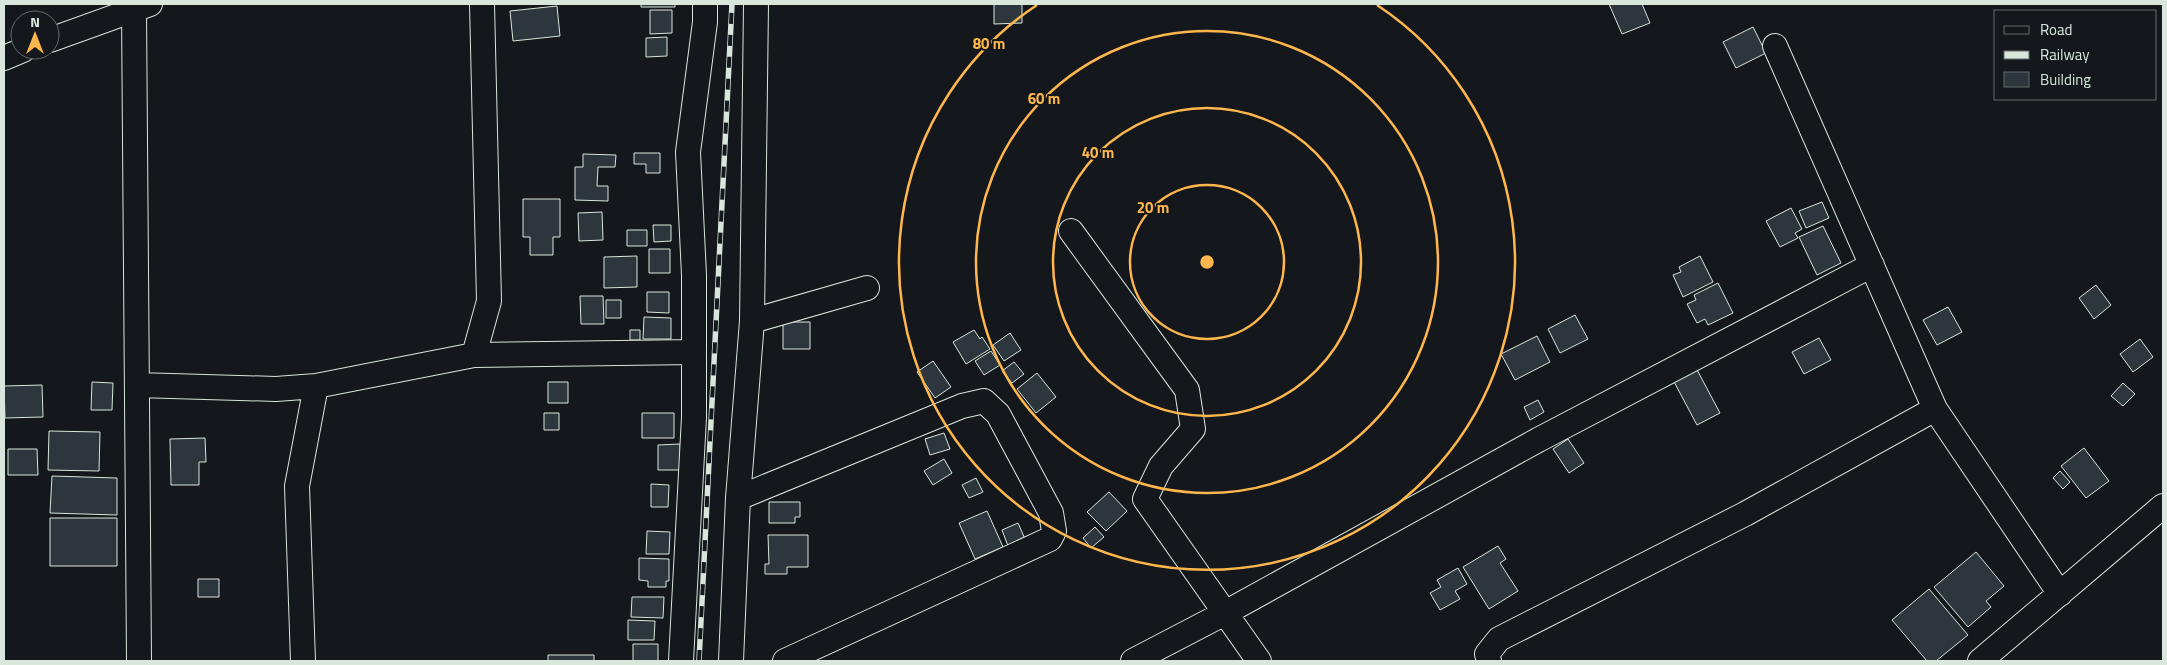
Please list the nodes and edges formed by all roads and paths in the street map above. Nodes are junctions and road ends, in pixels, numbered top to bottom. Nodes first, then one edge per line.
1 (482, 4) edge
2 (705, 4) edge
3 (756, 4) edge
4 (142, 7) edge
5 (60, 36) edge
6 (1775, 46) dead end
7 (1071, 231) dead end
8 (1872, 265) junction
9 (866, 288) dead end
10 (752, 321) junction
11 (694, 352) junction
12 (474, 355) junction
13 (137, 385) junction
14 (316, 386) junction
15 (1935, 409) junction
16 (738, 498) junction
17 (2163, 506) edge
18 (2060, 594) junction
19 (1225, 613) junction
20 (139, 661) edge
21 (303, 661) edge
22 (681, 661) edge
23 (731, 661) edge
24 (785, 661) edge
25 (1133, 661) edge
26 (1259, 661) edge
27 (1490, 661) edge
28 (1980, 661) edge

1 - 12 street
2 - 11 street
3 - 10 street
4 - 5 street
4 - 13 street
6 - 8 street
7 - 19 street
8 - 15 street
8 - 19 street
9 - 10 street
10 - 16 street
11 - 12 street
11 - 22 street
12 - 14 street
13 - 14 street
13 - 20 street
14 - 21 street
15 - 18 street
15 - 27 street
16 - 23 street
16 - 24 street
17 - 18 street
18 - 28 street
19 - 25 street
19 - 26 street

